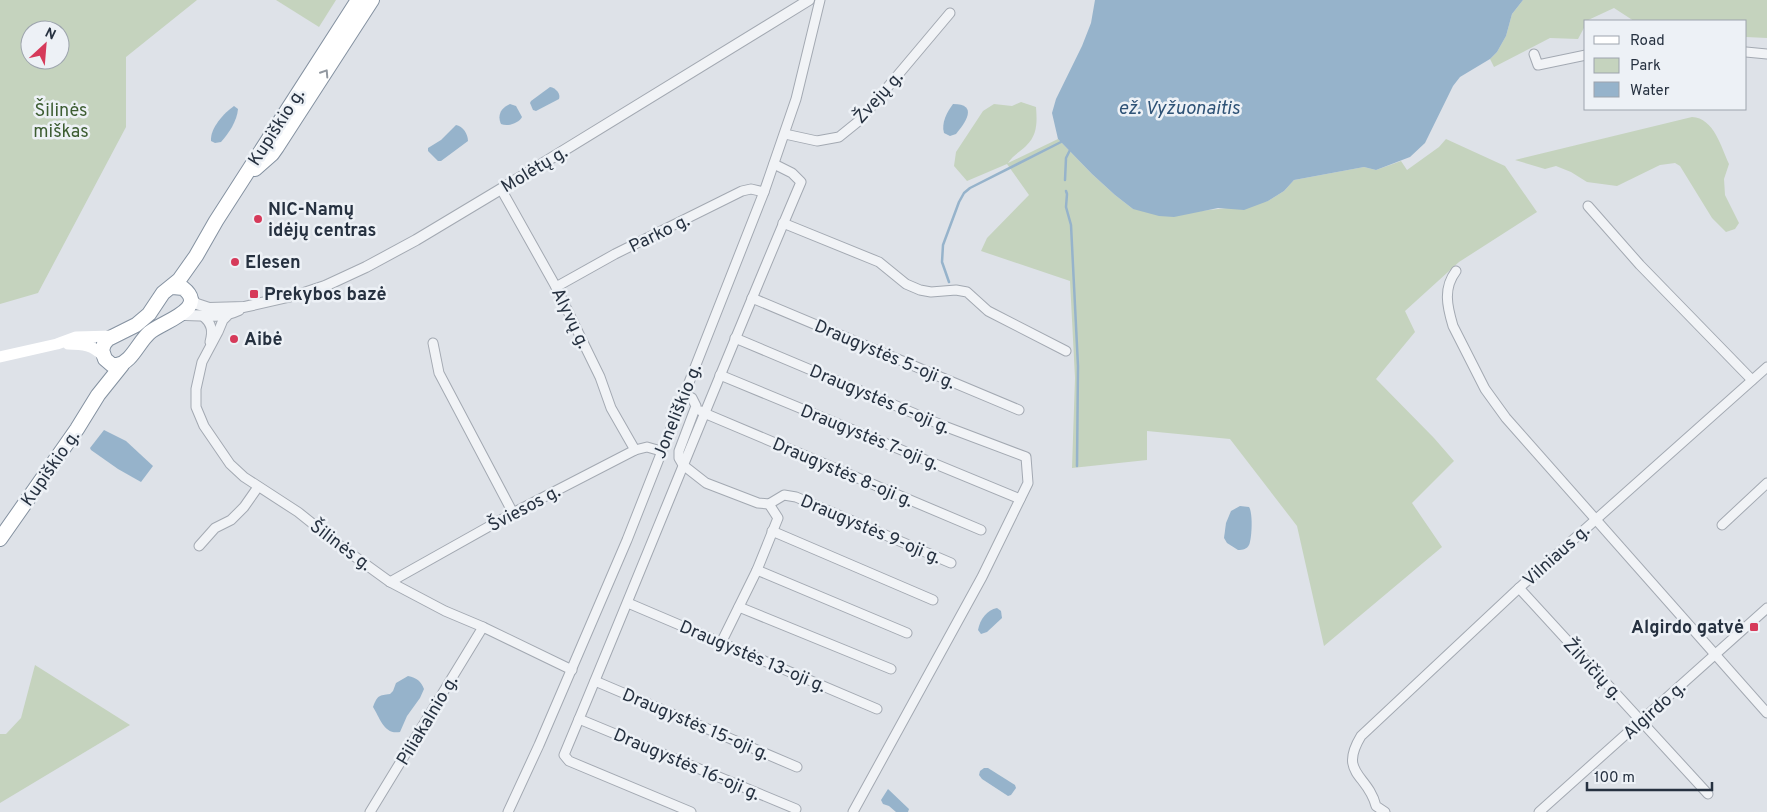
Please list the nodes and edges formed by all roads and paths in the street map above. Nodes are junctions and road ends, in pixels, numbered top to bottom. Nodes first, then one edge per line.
1 (358, 0) edge
2 (372, 0) edge
3 (809, 0) edge
4 (820, 0) edge
5 (950, 13) dead end
6 (1747, 52) edge
7 (1534, 54) dead end
8 (1584, 54) edge
9 (1767, 54) edge
10 (785, 134) junction
11 (774, 164) junction
12 (243, 180) junction
13 (501, 189) junction
14 (764, 192) junction
15 (1588, 206) dead end
16 (783, 223) junction
17 (196, 256) junction
18 (1456, 271) dead end
19 (172, 287) junction
20 (556, 287) junction
21 (190, 297) junction
22 (752, 298) junction
23 (244, 308) junction
24 (181, 315) junction
25 (227, 316) junction
26 (204, 317) junction
27 (113, 336) junction
28 (735, 338) junction
29 (434, 343) dead end
30 (56, 344) junction
31 (208, 349) junction
32 (1066, 351) dead end
33 (0, 357) edge
34 (104, 357) junction
35 (122, 364) junction
36 (1767, 367) edge
37 (720, 375) junction
38 (1752, 380) junction
39 (684, 394) junction
40 (98, 395) junction
41 (696, 406) junction
42 (1018, 410) dead end
43 (704, 414) junction
44 (635, 450) junction
45 (661, 451) junction
46 (683, 464) junction
47 (1767, 483) edge
48 (258, 487) junction
49 (1020, 499) junction
50 (769, 504) junction
51 (513, 512) junction
52 (1596, 520) junction
53 (1722, 525) dead end
54 (981, 530) dead end
55 (772, 532) junction
56 (0, 539) edge
57 (199, 546) dead end
58 (950, 563) dead end
59 (757, 570) junction
60 (390, 582) junction
61 (1519, 588) junction
62 (934, 600) dead end
63 (628, 603) junction
64 (739, 607) junction
65 (1767, 608) edge
66 (483, 627) junction
67 (907, 633) dead end
68 (721, 643) junction
69 (1715, 655) junction
70 (891, 669) dead end
71 (572, 670) junction
72 (595, 681) junction
73 (877, 709) dead end
74 (1767, 713) edge
75 (579, 719) junction
76 (1642, 722) junction
77 (797, 767) dead end
78 (1708, 794) dead end
79 (796, 809) dead end
80 (1375, 809) edge
81 (370, 812) edge
82 (508, 812) edge
83 (691, 812) edge
84 (853, 812) edge
85 (1385, 812) edge
86 (1539, 812) edge

1 - 12 highway, Kupiškio g.
12 -> 2 highway
3 - 13 street, Molėtų g.
4 - 10 street, Joneliškio g.
5 - 10 street, Žvejų g.
6 - 9 street
7 - 8 street
10 - 11 street, Joneliškio g.
11 - 14 street, Joneliškio g.
11 - 16 street
12 - 17 highway, Kupiškio g.
13 - 20 street, Alyvų g.
13 - 23 street, Molėtų g.
14 - 20 street, Parko g.
14 - 39 street, Joneliškio g.
15 - 38 street
16 - 22 street
16 - 32 street
17 - 19 highway, Kupiškio g.
17 - 21 highway, Kupiškio g.
18 - 52 street
19 - 21 highway
19 - 27 highway, Kupiškio g.
20 - 44 street, Alyvų g.
21 - 23 street, Molėtų g.
21 - 24 highway, Kupiškio g.
22 - 28 street
22 - 42 street, Draugystės 5-oji g.
23 - 25 street, Molėtų g.
24 - 26 street, Molėtų g.
24 - 35 highway, Kupiškio g.
25 - 26 street, Molėtų g.
25 - 31 street, Šilinės g.
26 - 31 street, Šilinės g.
27 - 30 main road
27 - 34 highway, Kupiškio g.
28 - 37 street
28 - 49 street, Draugystės 6-oji g.
29 - 51 street
30 - 33 main road
30 - 34 main road
31 - 48 street, Šilinės g.
34 - 35 highway
34 - 40 highway, Kupiškio g.
35 - 40 highway, Kupiškio g.
36 - 38 street, Vilniaus g.
37 - 43 street
37 - 49 street, Draugystės 7-oji g.
38 - 52 street, Vilniaus g.
39 - 41 street
39 - 45 street, Joneliškio g.
40 - 56 highway, Kupiškio g.
41 - 43 street
41 - 46 street
43 - 46 street
43 - 54 street, Draugystės 8-oji g.
44 - 45 street, Šviesos g.
44 - 51 street, Šviesos g.
45 - 71 street, Joneliškio g.
46 - 50 street
46 - 63 street
47 - 53 street
48 - 57 street
48 - 60 street, Šilinės g.
49 - 84 street
50 - 55 street
50 - 58 street, Draugystės 9-oji g.
51 - 60 street, Šviesos g.
52 - 61 street, Vilniaus g.
52 - 69 street
55 - 59 street
55 - 62 street
59 - 64 street
59 - 67 street
60 - 66 street, Šilinės g.
61 - 76 street, Žilvičių g.
61 - 80 street, Vilniaus g.
63 - 68 street, Draugystės 13-oji g.
63 - 72 street
64 - 68 street
64 - 70 street
65 - 69 street, Algirdo g.
66 - 71 street, Šilinės g.
66 - 81 street, Piliakalnio g.
68 - 73 street, Draugystės 13-oji g.
69 - 74 street
69 - 76 street, Algirdo g.
71 - 82 street, Joneliškio g.
72 - 75 street
72 - 77 street, Draugystės 15-oji g.
75 - 79 street, Draugystės 16-oji g.
75 - 83 street
76 - 78 street, Žilvičių g.
76 - 86 street, Algirdo g.
80 - 85 street

